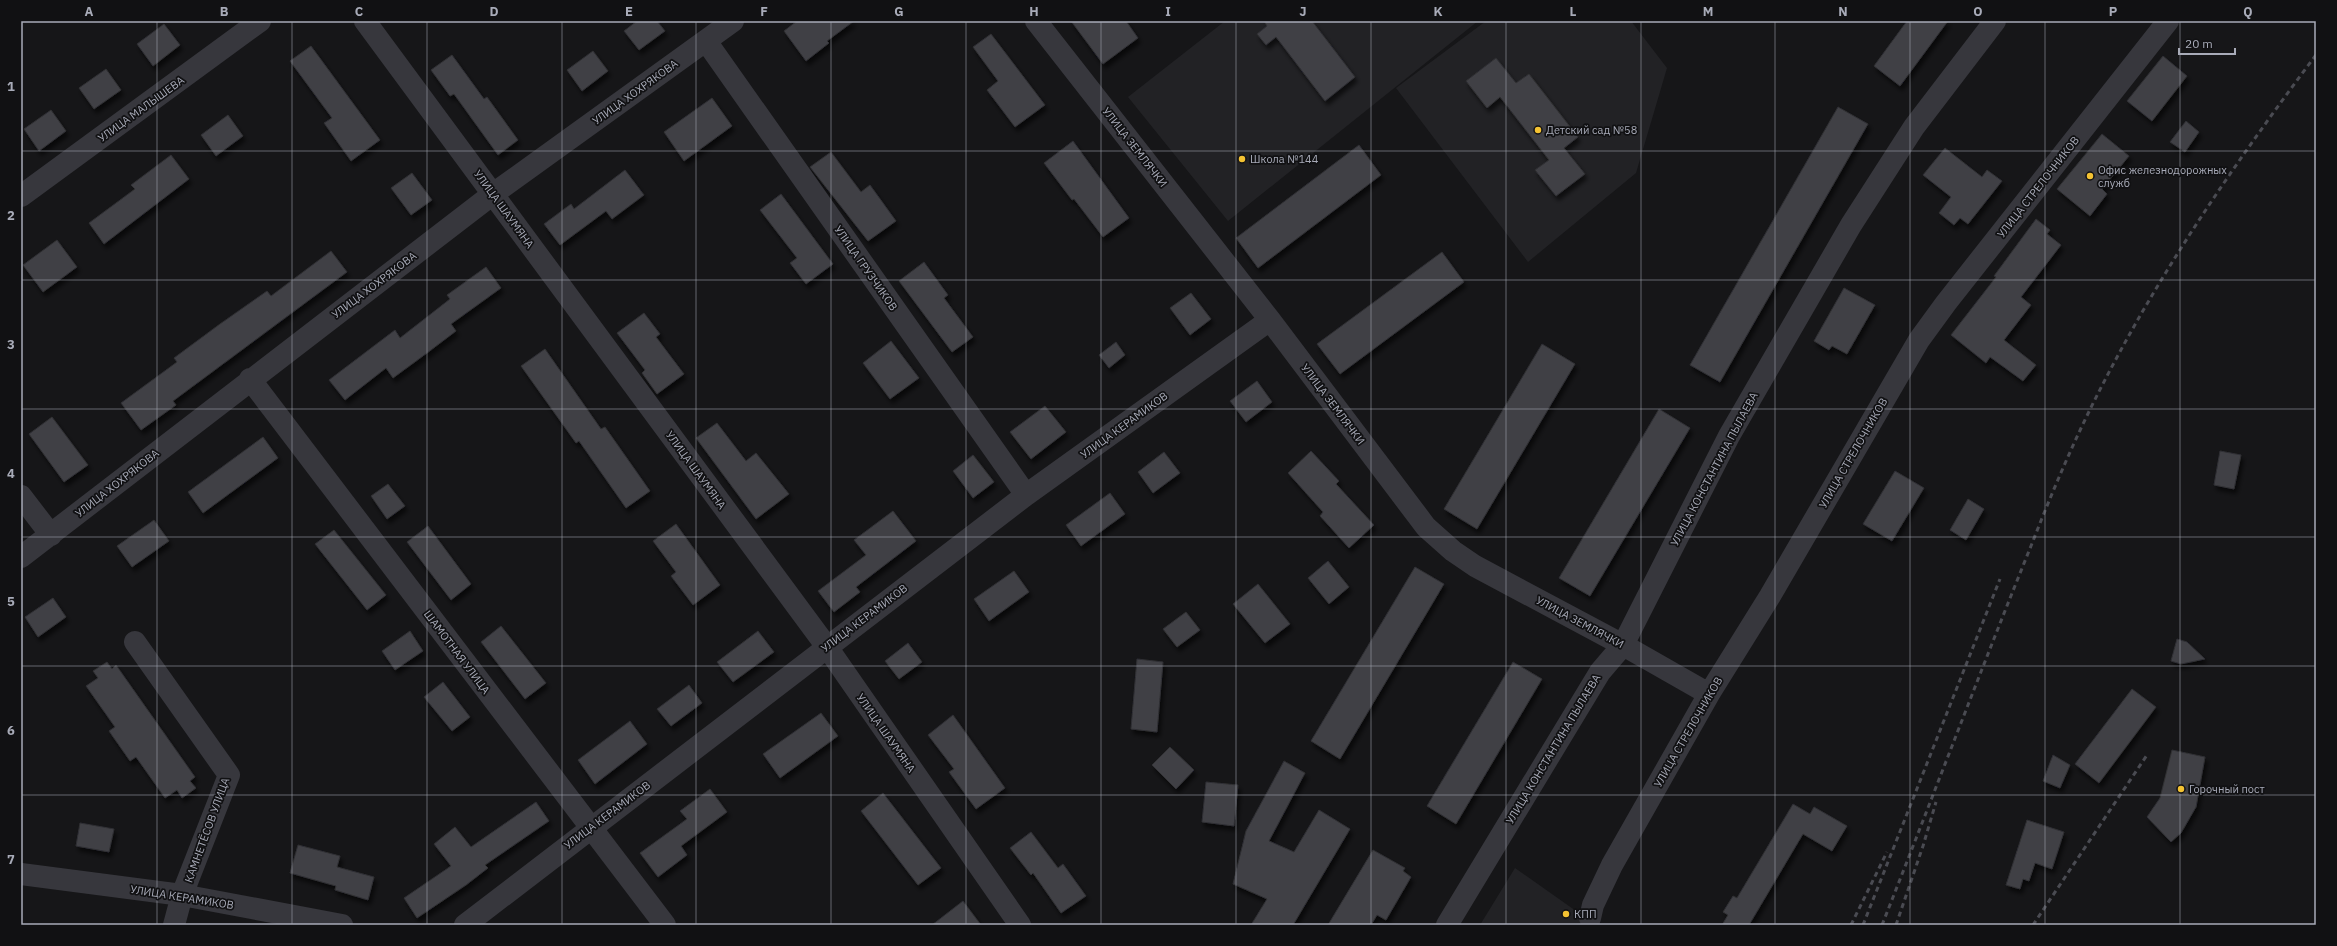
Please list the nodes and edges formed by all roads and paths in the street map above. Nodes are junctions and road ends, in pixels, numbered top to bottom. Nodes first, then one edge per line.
1 (260, 21) edge
2 (365, 21) edge
3 (733, 21) edge
4 (1036, 21) edge
5 (1995, 21) edge
6 (2168, 21) edge
7 (706, 41) junction
8 (493, 194) junction
9 (21, 196) edge
10 (1270, 320) junction
11 (250, 379) junction
12 (1026, 495) junction
13 (21, 496) edge
14 (51, 535) junction
15 (21, 557) edge
16 (134, 642) dead end
17 (1623, 645) junction
18 (827, 647) junction
19 (1709, 694) junction
20 (590, 828) junction
21 (21, 874) edge
22 (182, 895) junction
23 (1590, 918) dead end
24 (174, 925) edge
25 (342, 925) edge
26 (465, 925) edge
27 (665, 925) edge
28 (1020, 925) edge
29 (1447, 925) edge

1 - 9 street, УЛИЦА МАЛЫШЕВА
2 - 8 street, УЛИЦА ШАУМЯНА
3 - 7 street, УЛИЦА ХОХРЯКОВА
4 - 10 street, УЛИЦА ЗЕМЛЯЧКИ
5 - 17 street, УЛИЦА КОНСТАНТИНА ПЫЛАЕВА
6 - 19 street, УЛИЦА СТРЕЛОЧНИКОВ
7 - 8 street, УЛИЦА ХОХРЯКОВА
7 - 12 street, УЛИЦА ГРУЗЧИКОВ
8 - 11 street, УЛИЦА ХОХРЯКОВА
8 - 18 street, УЛИЦА ШАУМЯНА
10 - 12 street, УЛИЦА КЕРАМИКОВ
10 - 17 street, УЛИЦА ЗЕМЛЯЧКИ
11 - 14 street, УЛИЦА ХОХРЯКОВА
11 - 20 street, ШАМОТНАЯ УЛИЦА
12 - 18 street, УЛИЦА КЕРАМИКОВ
13 - 14 street
14 - 15 street, УЛИЦА ХОХРЯКОВА
16 - 22 street, КАМНЕТЁСОВ УЛИЦА
17 - 19 street, УЛИЦА ЗЕМЛЯЧКИ
17 - 29 street, УЛИЦА КОНСТАНТИНА ПЫЛАЕВА
18 - 20 street, УЛИЦА КЕРАМИКОВ
18 - 28 street, УЛИЦА ШАУМЯНА
19 - 23 street, УЛИЦА СТРЕЛОЧНИКОВ
20 - 26 street, УЛИЦА КЕРАМИКОВ
20 - 27 street, ШАМОТНАЯ УЛИЦА
21 - 22 street, УЛИЦА КЕРАМИКОВ
22 - 24 street, КАМНЕТЁСОВ УЛИЦА
22 - 25 street, УЛИЦА КЕРАМИКОВ

